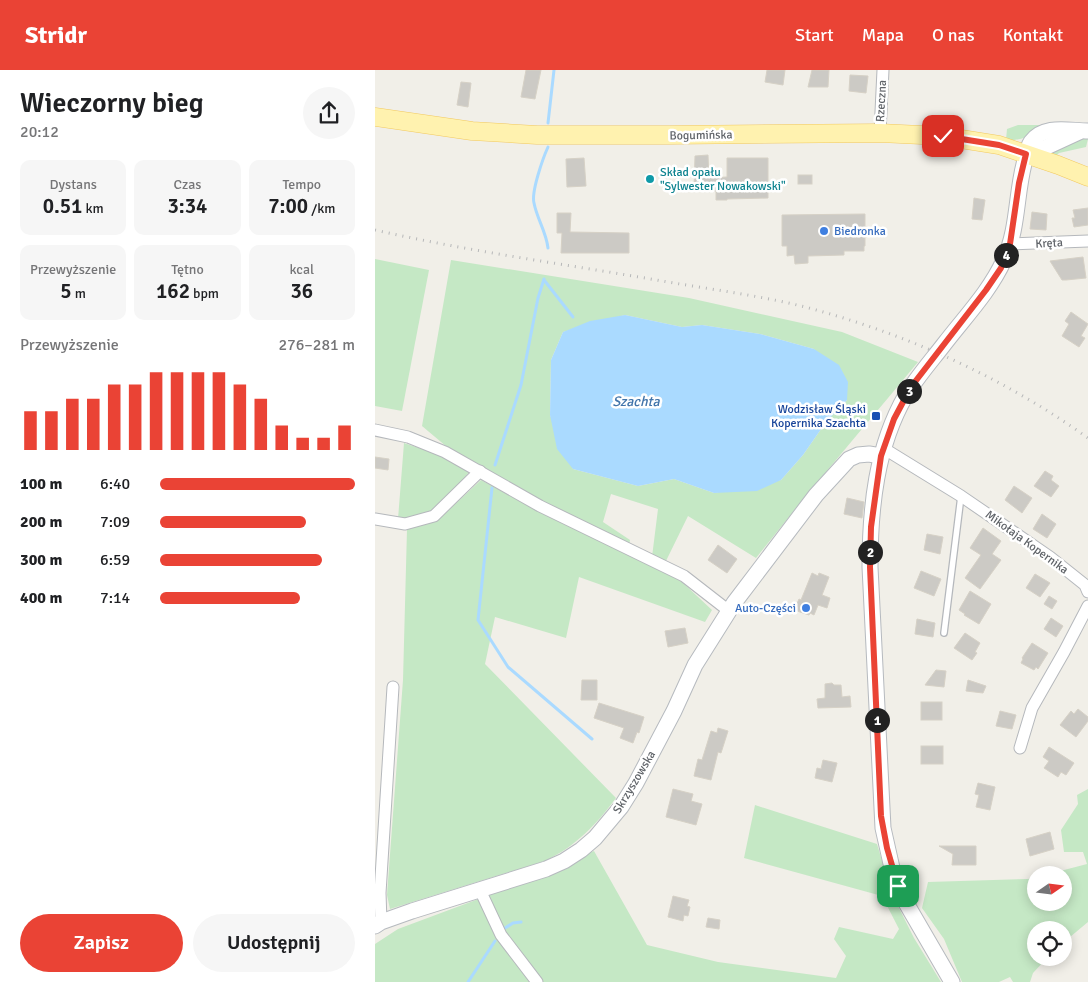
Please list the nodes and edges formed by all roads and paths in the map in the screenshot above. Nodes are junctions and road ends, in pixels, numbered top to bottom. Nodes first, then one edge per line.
1 (883, 70) edge
2 (375, 117) edge
3 (1084, 131) edge
4 (880, 133) junction
5 (1026, 154) junction
6 (1088, 177) edge
7 (1088, 241) edge
8 (1010, 244) junction
9 (375, 430) edge
10 (882, 452) junction
11 (479, 471) junction
12 (961, 496) junction
13 (375, 519) edge
14 (1088, 592) edge
15 (1088, 606) edge
16 (729, 611) junction
17 (944, 633) dead end
18 (393, 687) dead end
19 (1020, 748) dead end
20 (480, 890) junction
21 (378, 924) edge
22 (949, 976) edge
23 (537, 982) edge

1 - 4 street, Rzeczna
2 - 4 main road, Bogumińska
3 - 5 street
4 - 5 main road, Bogumińska
5 - 6 main road, Bogumińska
5 - 8 street
7 - 8 street, Kręta
8 - 10 street
9 - 11 street
10 - 12 street, Mikołaja Kopernika
10 - 16 street, Skrzyszowska
10 - 22 street
11 - 13 street
11 - 16 street
12 - 14 street, Mikołaja Kopernika
12 - 17 lane
15 - 19 street
16 - 20 street, Skrzyszowska
18 - 21 street, Skrzyszowska
20 - 21 street, Skrzyszowska
20 - 23 street

